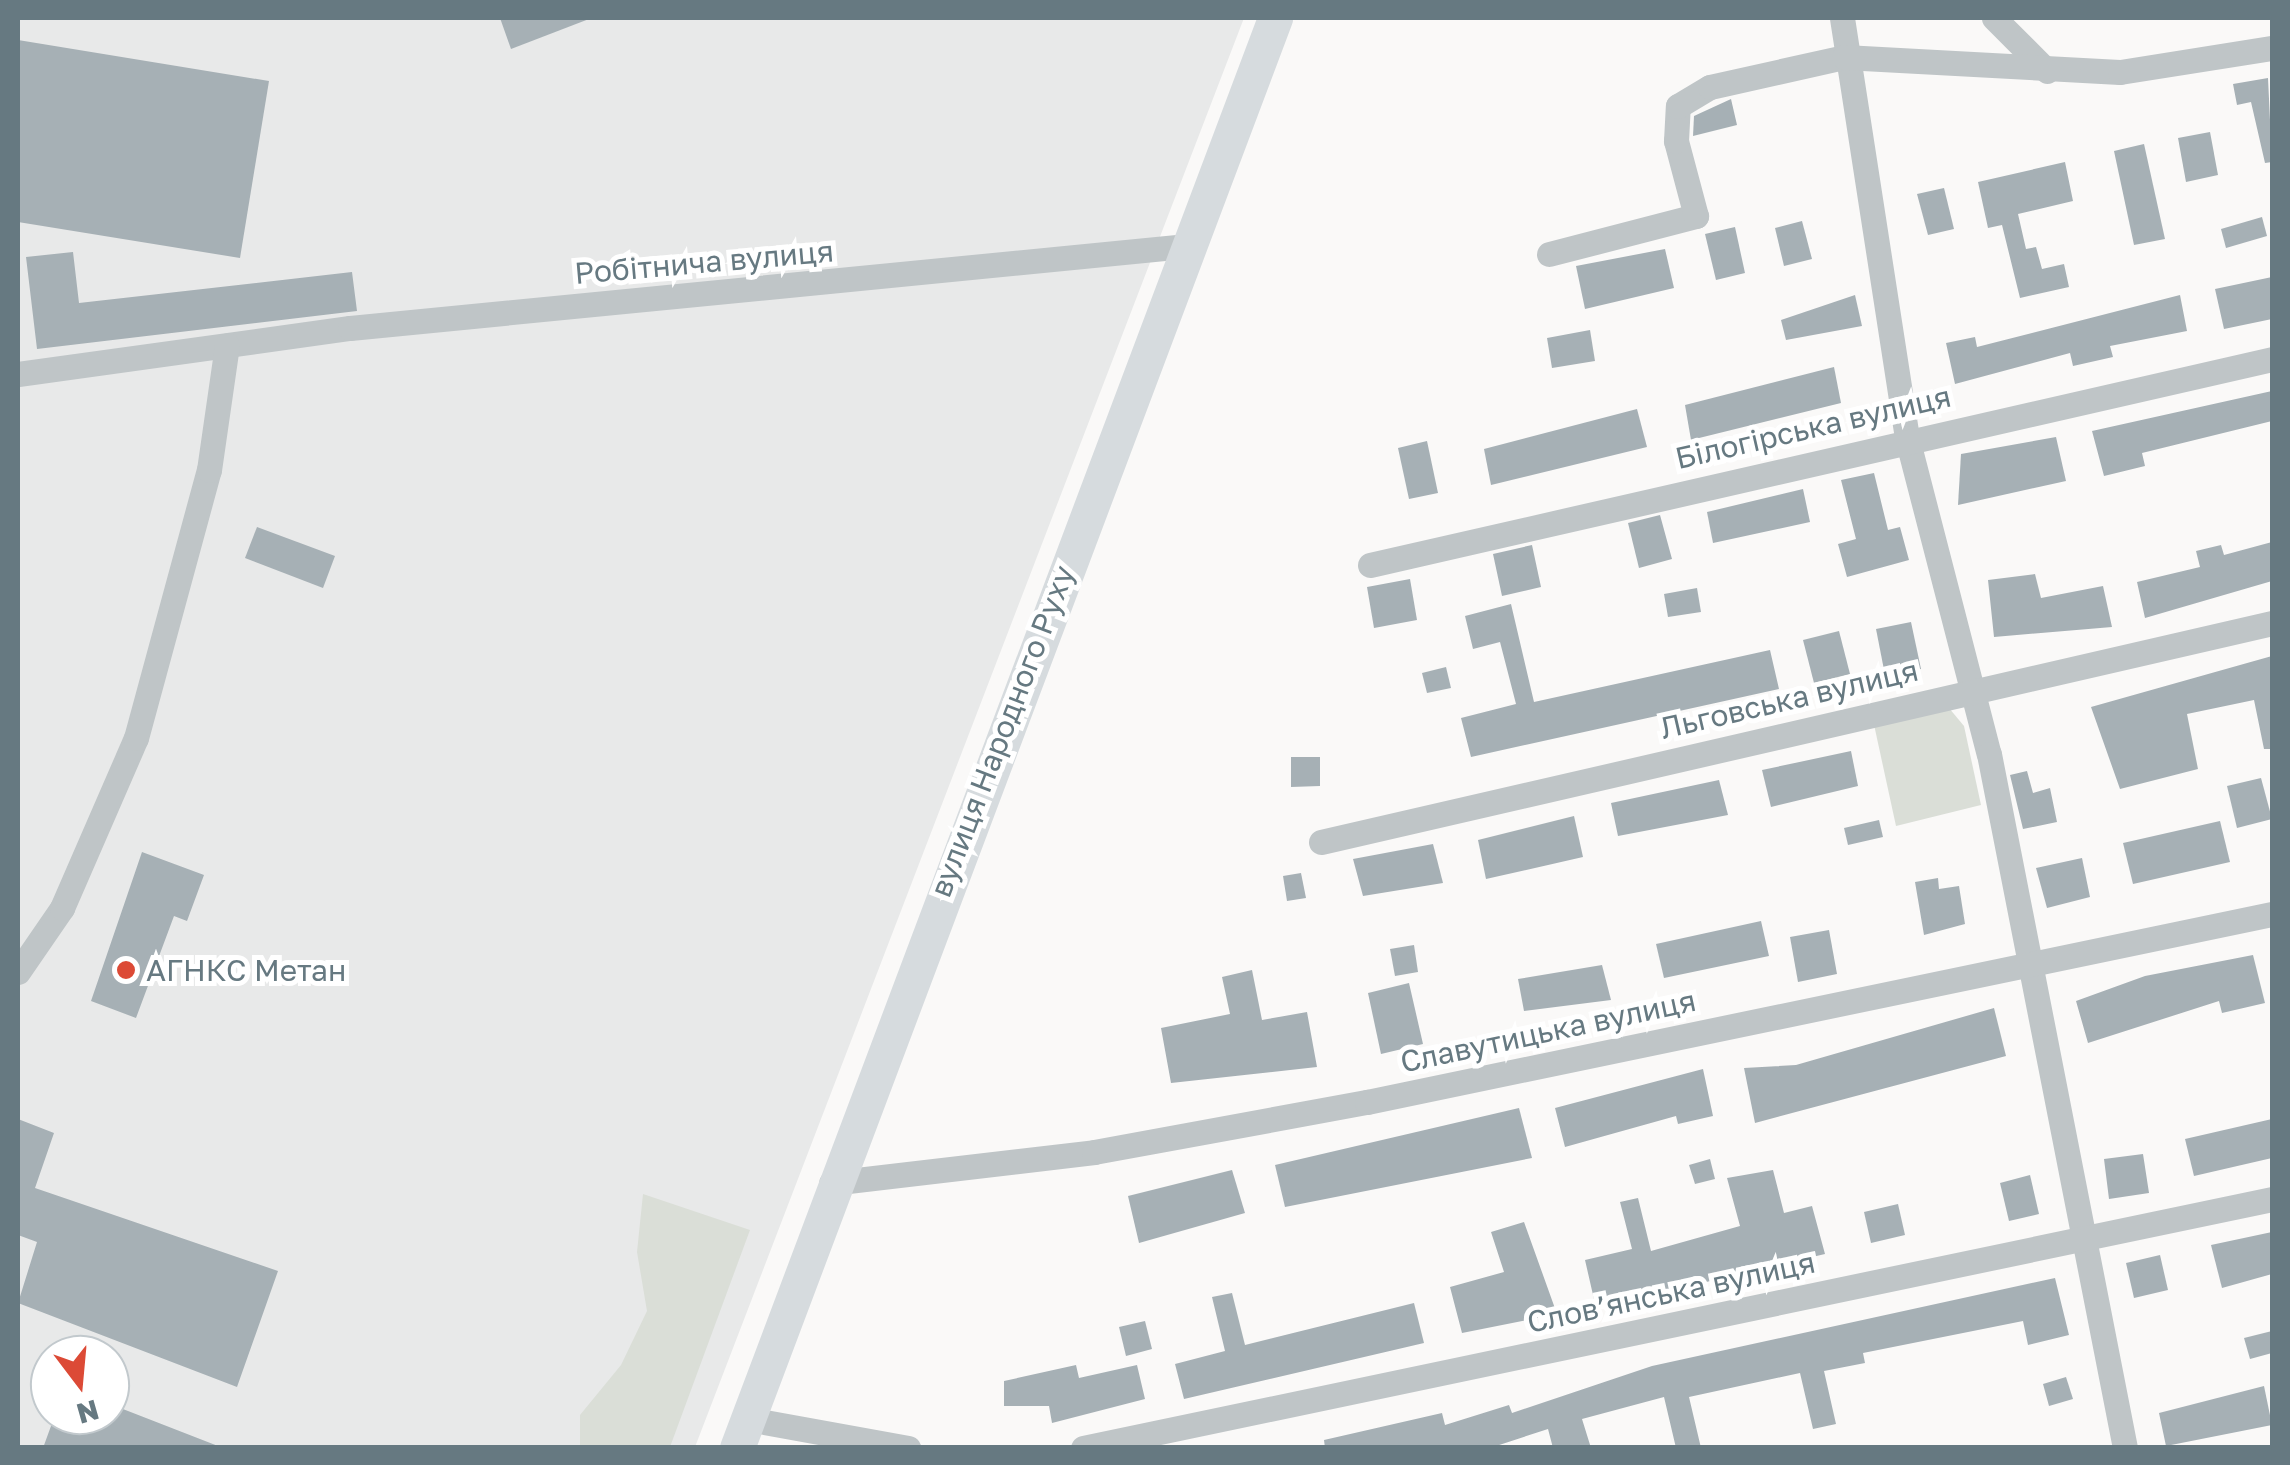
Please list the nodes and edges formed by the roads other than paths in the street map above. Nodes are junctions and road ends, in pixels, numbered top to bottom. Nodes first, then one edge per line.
1 (1275, 18) edge
2 (1842, 18) edge
3 (1994, 18) edge
4 (2272, 48) edge
5 (1844, 57) junction
6 (2048, 70) junction
7 (1186, 246) junction
8 (1549, 254) dead end
9 (227, 345) junction
10 (2272, 359) edge
11 (18, 374) edge
12 (1907, 438) junction
13 (1370, 565) dead end
14 (2272, 623) edge
15 (1974, 690) junction
16 (1321, 842) dead end
17 (2272, 914) edge
18 (2030, 963) junction
19 (18, 972) edge
20 (831, 1183) junction
21 (2272, 1199) edge
22 (2083, 1239) junction
23 (742, 1433) edge
24 (908, 1448) edge
25 (1083, 1448) edge
26 (2124, 1448) edge

1 - 7 main road, вулиця Народного Руху
2 - 5 street
3 - 6 street
4 - 6 street
5 - 6 street
5 - 8 street
5 - 12 street
7 - 9 street, Робітнича вулиця
7 - 20 main road, вулиця Народного Руху
9 - 11 street, Робітнича вулиця
9 - 19 street
10 - 12 street, Білогірська вулиця
12 - 13 street, Білогірська вулиця
12 - 15 street
14 - 15 street, Льговська вулиця
15 - 16 street, Льговська вулиця
15 - 18 street
17 - 18 street, Славутицька вулиця
18 - 20 street, Славутицька вулиця
18 - 22 street
20 - 23 main road, вулиця Народного Руху
21 - 22 street, Словʼянська вулиця
22 - 25 street, Словʼянська вулиця
22 - 26 street
23 - 24 street

